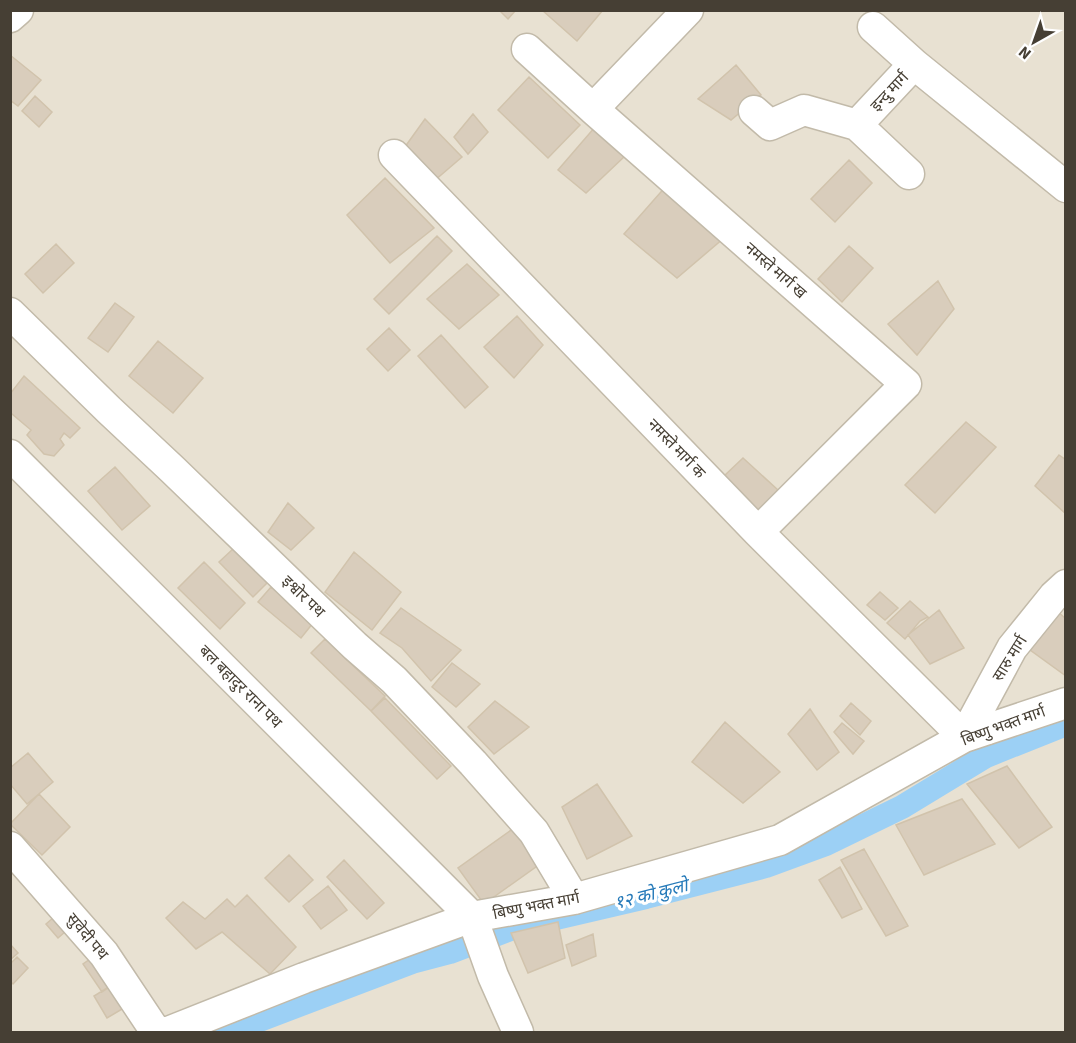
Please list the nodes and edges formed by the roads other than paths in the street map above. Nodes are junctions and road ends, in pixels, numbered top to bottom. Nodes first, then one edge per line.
1 (18, 10) edge
2 (688, 10) edge
3 (10, 17) edge
4 (873, 27) dead end
5 (527, 49) dead end
6 (914, 64) junction
7 (593, 109) junction
8 (754, 111) dead end
9 (856, 125) junction
10 (394, 155) dead end
11 (909, 174) dead end
12 (1065, 187) edge
13 (10, 314) edge
14 (10, 455) edge
15 (758, 532) junction
16 (1065, 585) edge
17 (1065, 703) edge
18 (964, 738) junction
19 (10, 847) edge
20 (574, 899) junction
21 (472, 918) junction
22 (156, 1032) edge
23 (168, 1032) edge
24 (518, 1032) edge

1 - 3 street
2 - 7 street
4 - 6 street
5 - 7 street
6 - 9 street, इन्दु मार्ग
6 - 12 street, इन्दु मार्ग
7 - 15 street, नमस्ते मार्ग ख
8 - 9 street, इन्दु मार्ग
9 - 11 street
10 - 15 street, नमस्ते मार्ग क
13 - 20 street, इश्वोर पथ
14 - 21 street, बल बहादुर राना पथ
15 - 18 street, नमस्ते मार्ग क
16 - 18 street, सारु मार्ग
17 - 18 street, बिष्णु भक्त मार्ग
18 - 20 street, बिष्णु भक्त मार्ग
19 - 22 street, सुवेदी पथ
20 - 21 street, बिष्णु भक्त मार्ग
21 - 23 street, बिष्णु भक्त मार्ग
21 - 24 street

